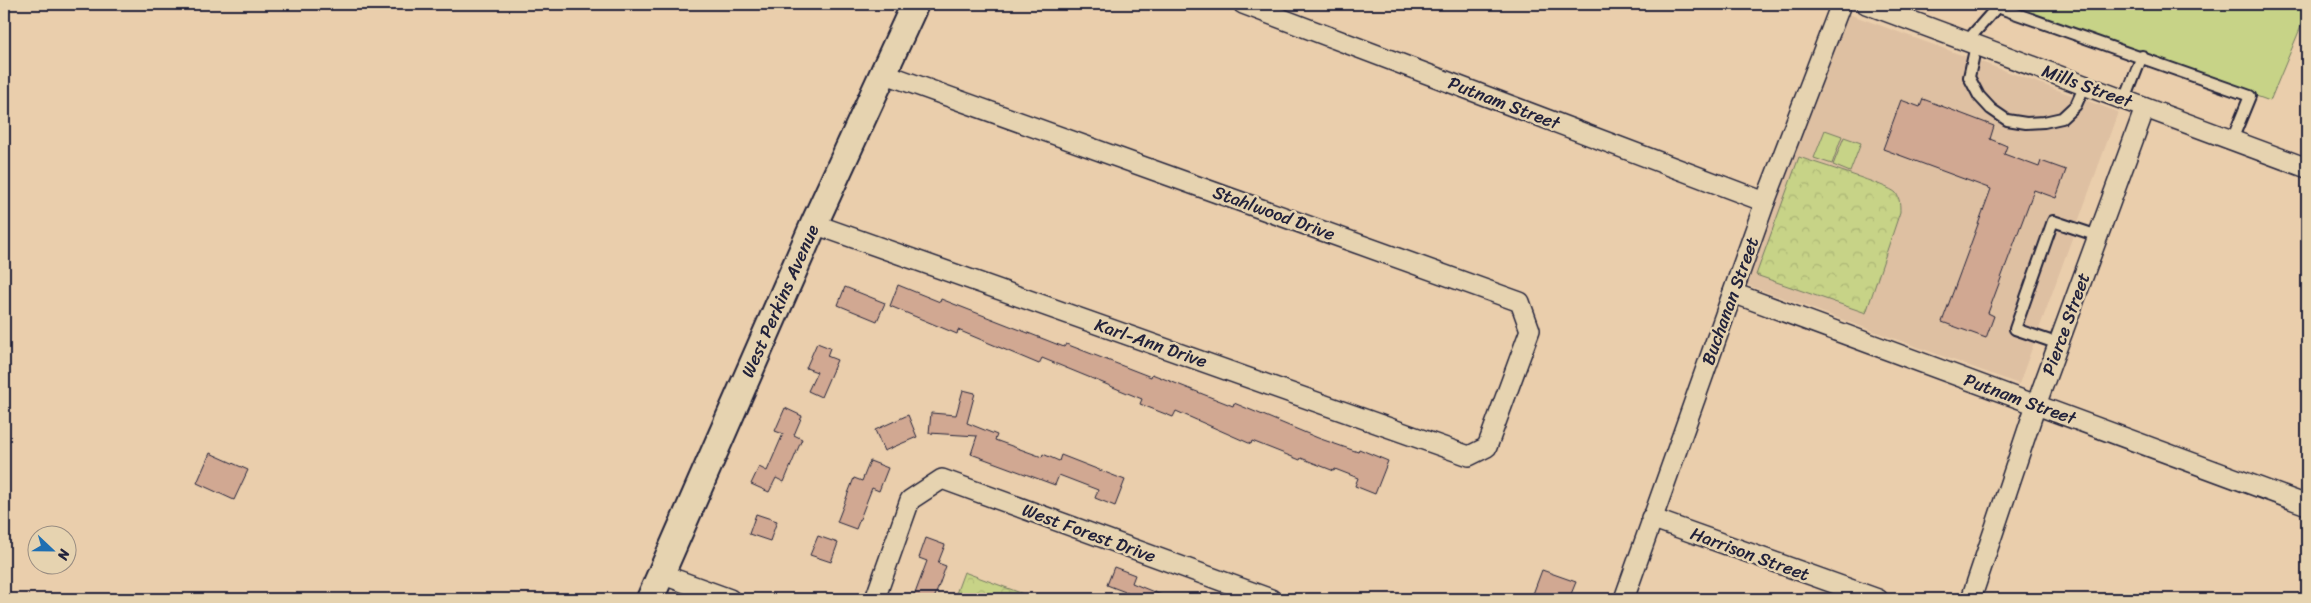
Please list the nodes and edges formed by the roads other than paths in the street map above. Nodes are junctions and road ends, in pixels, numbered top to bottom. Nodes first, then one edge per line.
1 (915, 4) edge
2 (1244, 4) edge
3 (1841, 4) edge
4 (1876, 5) edge
5 (1972, 43) junction
6 (2142, 56) junction
7 (883, 73) junction
8 (2084, 85) junction
9 (2125, 100) junction
10 (2146, 108) junction
11 (2232, 140) junction
12 (2307, 168) edge
13 (1765, 202) junction
14 (814, 224) junction
15 (2098, 236) junction
16 (1733, 293) junction
17 (2059, 344) junction
18 (2036, 405) junction
19 (1487, 447) joint
20 (2307, 505) edge
21 (1651, 518) junction
22 (662, 574) junction
23 (650, 599) edge
24 (730, 599) edge
25 (875, 599) edge
26 (1271, 599) edge
27 (1624, 599) edge
28 (1878, 599) edge
29 (1971, 599) edge

1 - 7 main road, West Perkins Avenue
2 - 13 street, Putnam Street
3 - 13 street, Buchanan Street
4 - 5 street, Mills Street
5 - 6 lane
5 - 8 street, Mills Street
5 - 8 lane
6 - 9 lane
6 - 11 lane
7 - 14 main road, West Perkins Avenue
7 - 19 street, Stahlwood Drive
8 - 9 street, Mills Street
9 - 10 street, Mills Street
10 - 11 street, Mills Street
10 - 15 street, Pierce Street
11 - 12 street, Mills Street
13 - 16 street, Buchanan Street
14 - 19 street, Karl-Ann Drive
14 - 22 main road, West Perkins Avenue
15 - 17 street, Pierce Street
15 - 17 lane
16 - 18 street, Putnam Street
16 - 21 street, Buchanan Street
17 - 18 street, Pierce Street
18 - 20 street, Putnam Street
18 - 29 street, Pierce Street
21 - 27 street, Buchanan Street
21 - 28 street, Harrison Street
22 - 23 main road, West Perkins Avenue
22 - 24 street
25 - 26 street, West Forest Drive

